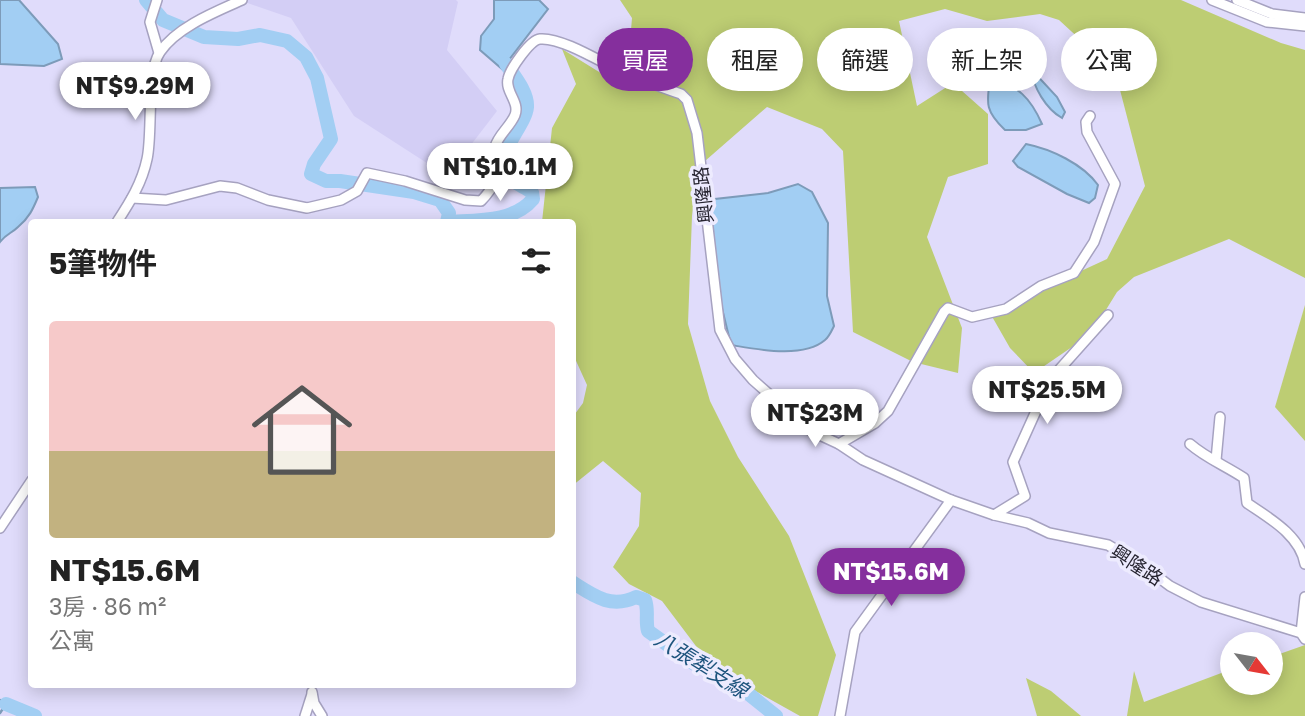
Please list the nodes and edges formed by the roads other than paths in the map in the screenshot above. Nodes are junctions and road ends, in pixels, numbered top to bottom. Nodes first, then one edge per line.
1 (157, 0) edge
2 (242, 0) edge
3 (1212, 0) edge
4 (1237, 0) edge
5 (1305, 18) edge
6 (1305, 26) edge
7 (159, 53) junction
8 (1090, 116) dead end
9 (132, 198) junction
10 (119, 219) edge
11 (1108, 315) dead end
12 (1220, 417) dead end
13 (839, 444) junction
14 (1190, 444) dead end
15 (1216, 460) junction
16 (28, 486) edge
17 (951, 500) junction
18 (994, 515) junction
19 (0, 528) edge
20 (1305, 564) edge
21 (1305, 597) edge
22 (1303, 636) edge
23 (305, 716) edge
24 (322, 716) edge
25 (839, 716) edge

1 - 7 street
2 - 7 street
3 - 6 street
4 - 5 street
7 - 9 street
8 - 13 street
9 - 10 street
9 - 13 street, 興隆路
11 - 18 street
12 - 15 street
13 - 17 street, 興隆路
14 - 15 street
15 - 20 street
16 - 19 street
17 - 18 street, 興隆路
17 - 25 street
18 - 22 street, 興隆路
21 - 22 street
23 - 24 street

